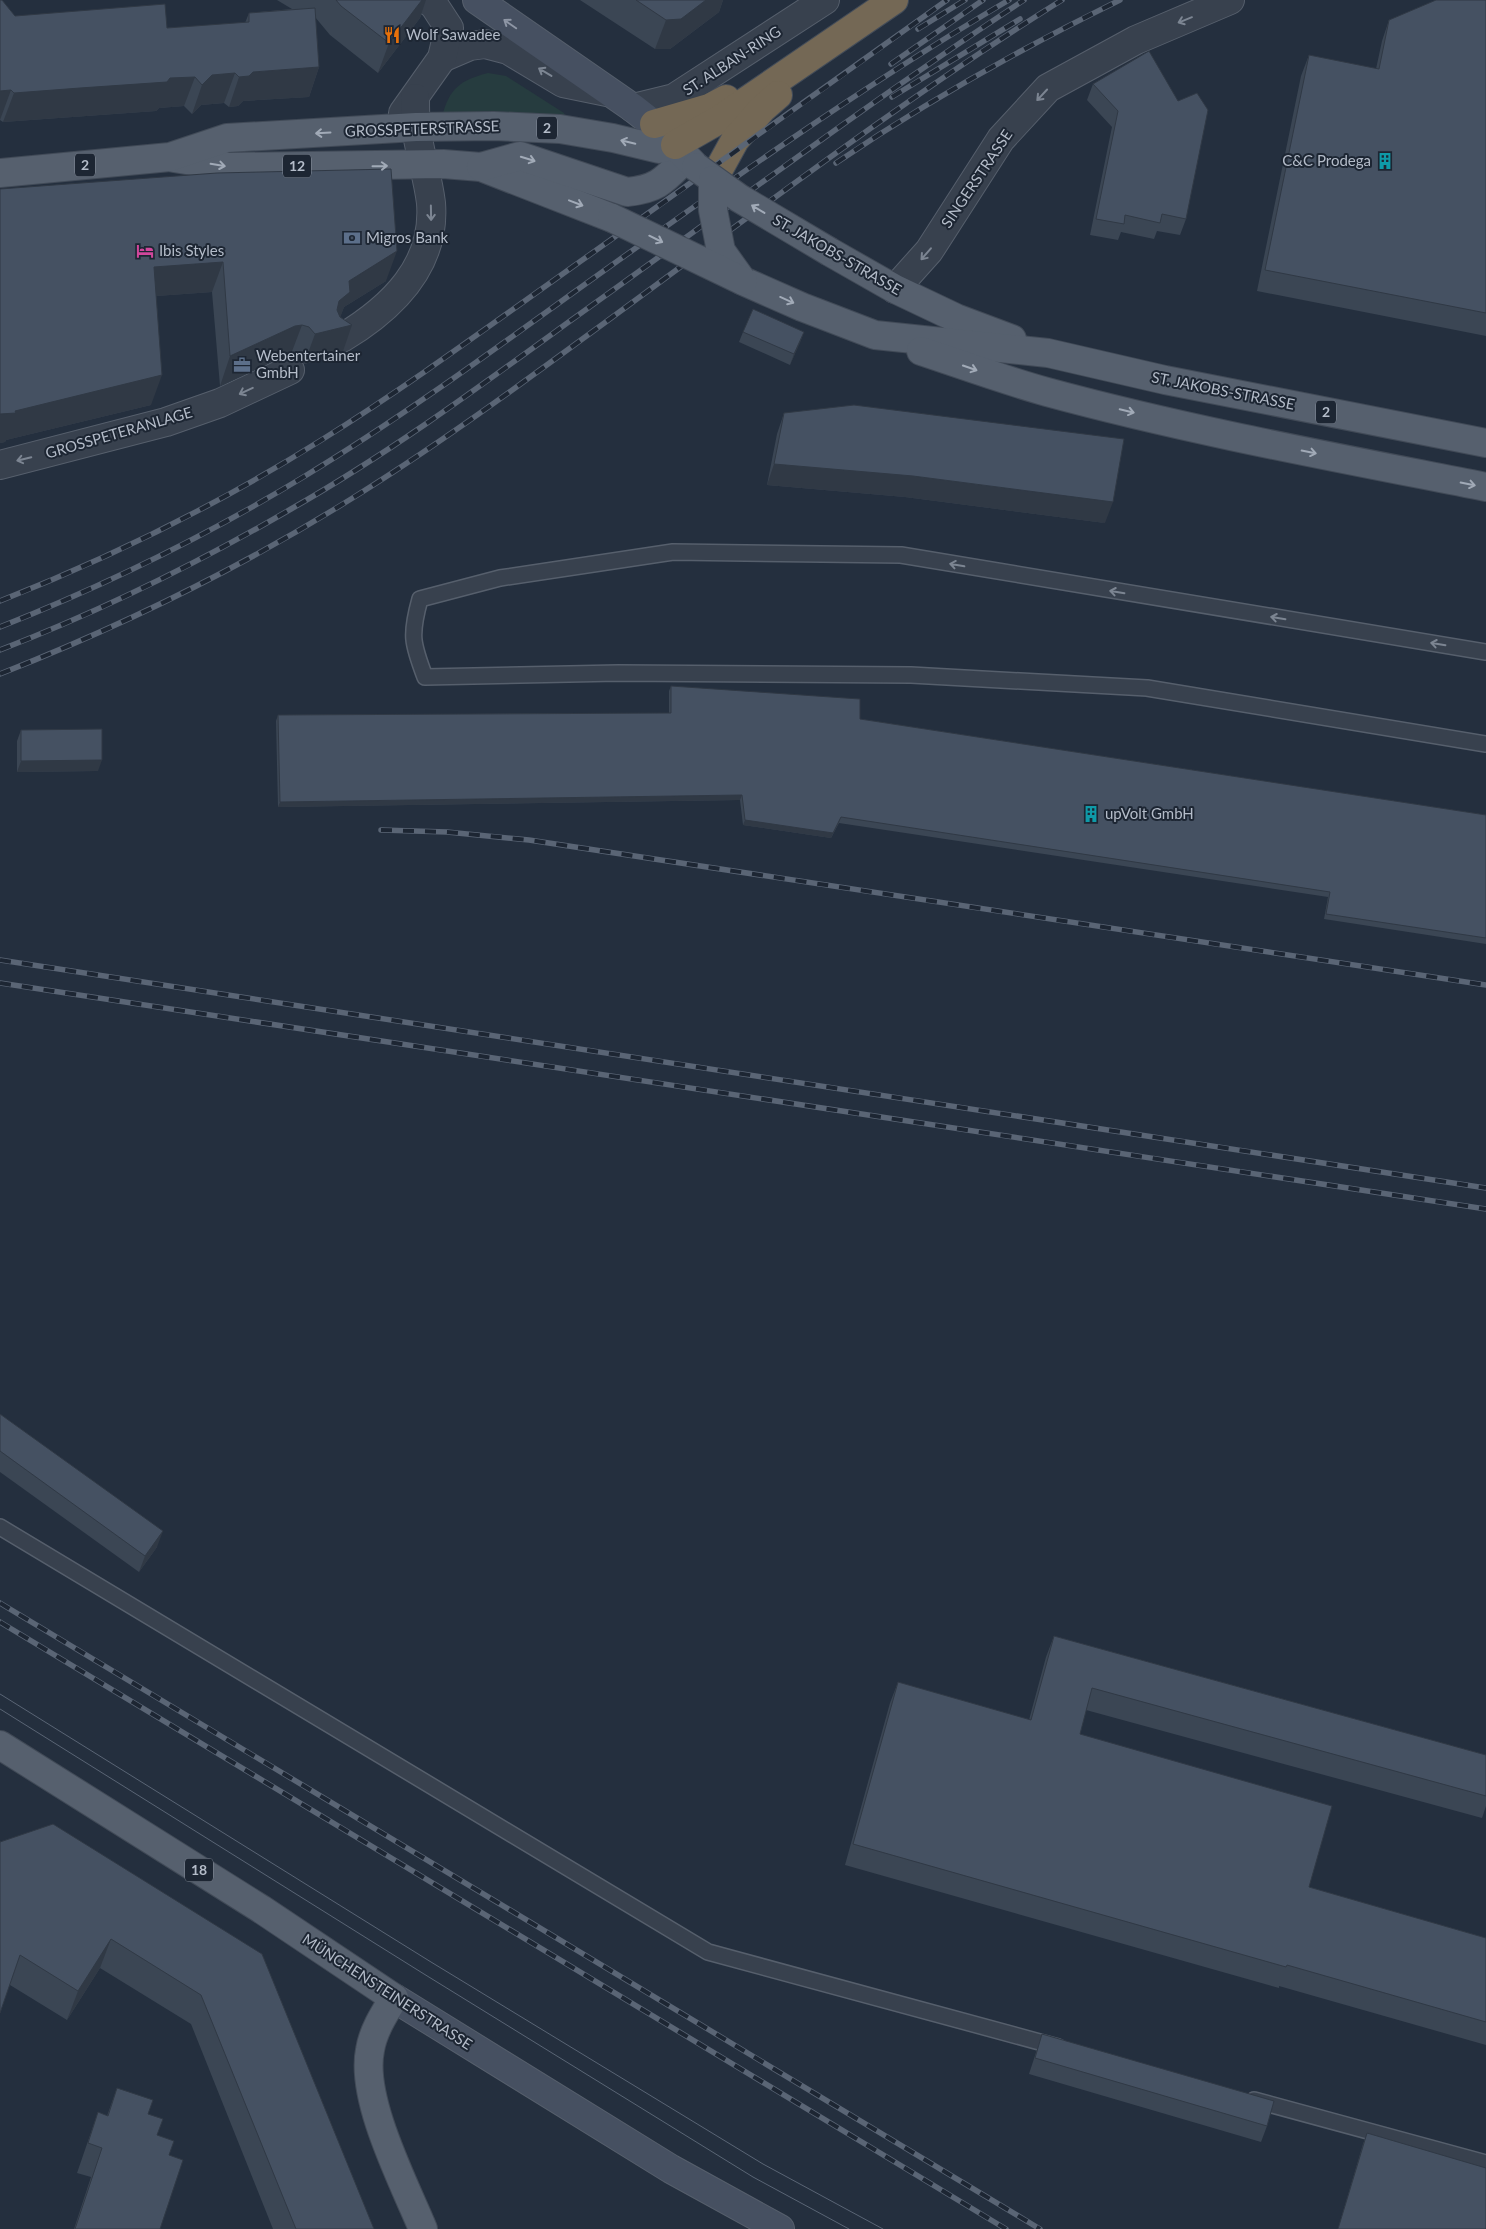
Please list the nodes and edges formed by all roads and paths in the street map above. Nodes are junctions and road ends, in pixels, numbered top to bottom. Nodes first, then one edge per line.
1 (427, 0) edge
2 (477, 0) edge
3 (825, 0) edge
4 (894, 0) edge
5 (1230, 0) edge
6 (858, 25) junction
7 (442, 58) junction
8 (607, 92) junction
9 (415, 98) junction
10 (643, 116) junction
11 (416, 127) junction
12 (389, 129) junction
13 (170, 157) junction
14 (693, 162) junction
15 (425, 165) junction
16 (481, 167) junction
17 (0, 174) edge
18 (743, 281) junction
19 (895, 289) junction
20 (875, 335) junction
21 (342, 338) edge
22 (1048, 353) junction
23 (290, 370) edge
24 (1486, 443) edge
25 (0, 465) edge
26 (1486, 488) edge
27 (1486, 652) edge
28 (1486, 744) edge
29 (0, 1527) edge
30 (0, 1745) edge
31 (394, 1998) junction
32 (1073, 2051) edge
33 (1236, 2095) edge
34 (1486, 2163) edge
35 (423, 2229) edge
36 (780, 2229) edge

1 - 7 street
8 -> 2 main road, ST. JAKOBS-STRASSE
3 - 10 street, ST. ALBAN-RING
4 - 6 highway
5 -> 19 street, SINGERSTRASSE
6 - 10 highway
6 - 14 highway
6 - 14 highway
8 -> 7 street, ST. JAKOBS-STRASSE
7 - 9 street
8 - 10 main road, ST. JAKOBS-STRASSE
9 - 11 street
9 - 12 street
10 - 14 main road, ST. JAKOBS-STRASSE
11 - 12 main road, GROSSPETERSTRASSE / 2
14 -> 11 main road, GROSSPETERSTRASSE / 2
11 - 15 street
12 -> 13 main road, GROSSPETERSTRASSE / 2
13 -> 15 main road, GROSSPETERSTRASSE / 12
13 - 17 main road, GROSSPETERSTRASSE / 2
16 -> 14 main road, GROSSPETERSTRASSE
14 - 18 main road, ST. JAKOBS-STRASSE, bridge
19 -> 14 main road, ST. JAKOBS-STRASSE / 2, bridge
15 - 16 main road, GROSSPETERSTRASSE / 2
15 -> 21 street
16 -> 18 main road, GROSSPETERSTRASSE / 2, bridge
18 -> 20 main road, ST. JAKOBS-STRASSE / 2
19 - 22 main road, ST. JAKOBS-STRASSE / 2
20 - 22 main road, ST. JAKOBS-STRASSE / 2
20 -> 26 main road
22 - 24 main road, ST. JAKOBS-STRASSE / 2
23 -> 25 street, GROSSPETERANLAGE
27 -> 28 lane
29 - 32 lane
30 - 31 main road, MÜNCHENSTEINERSTRASSE / 18
31 - 35 main road
31 - 36 main road, MÜNCHENSTEINERSTRASSE
33 - 34 lane

